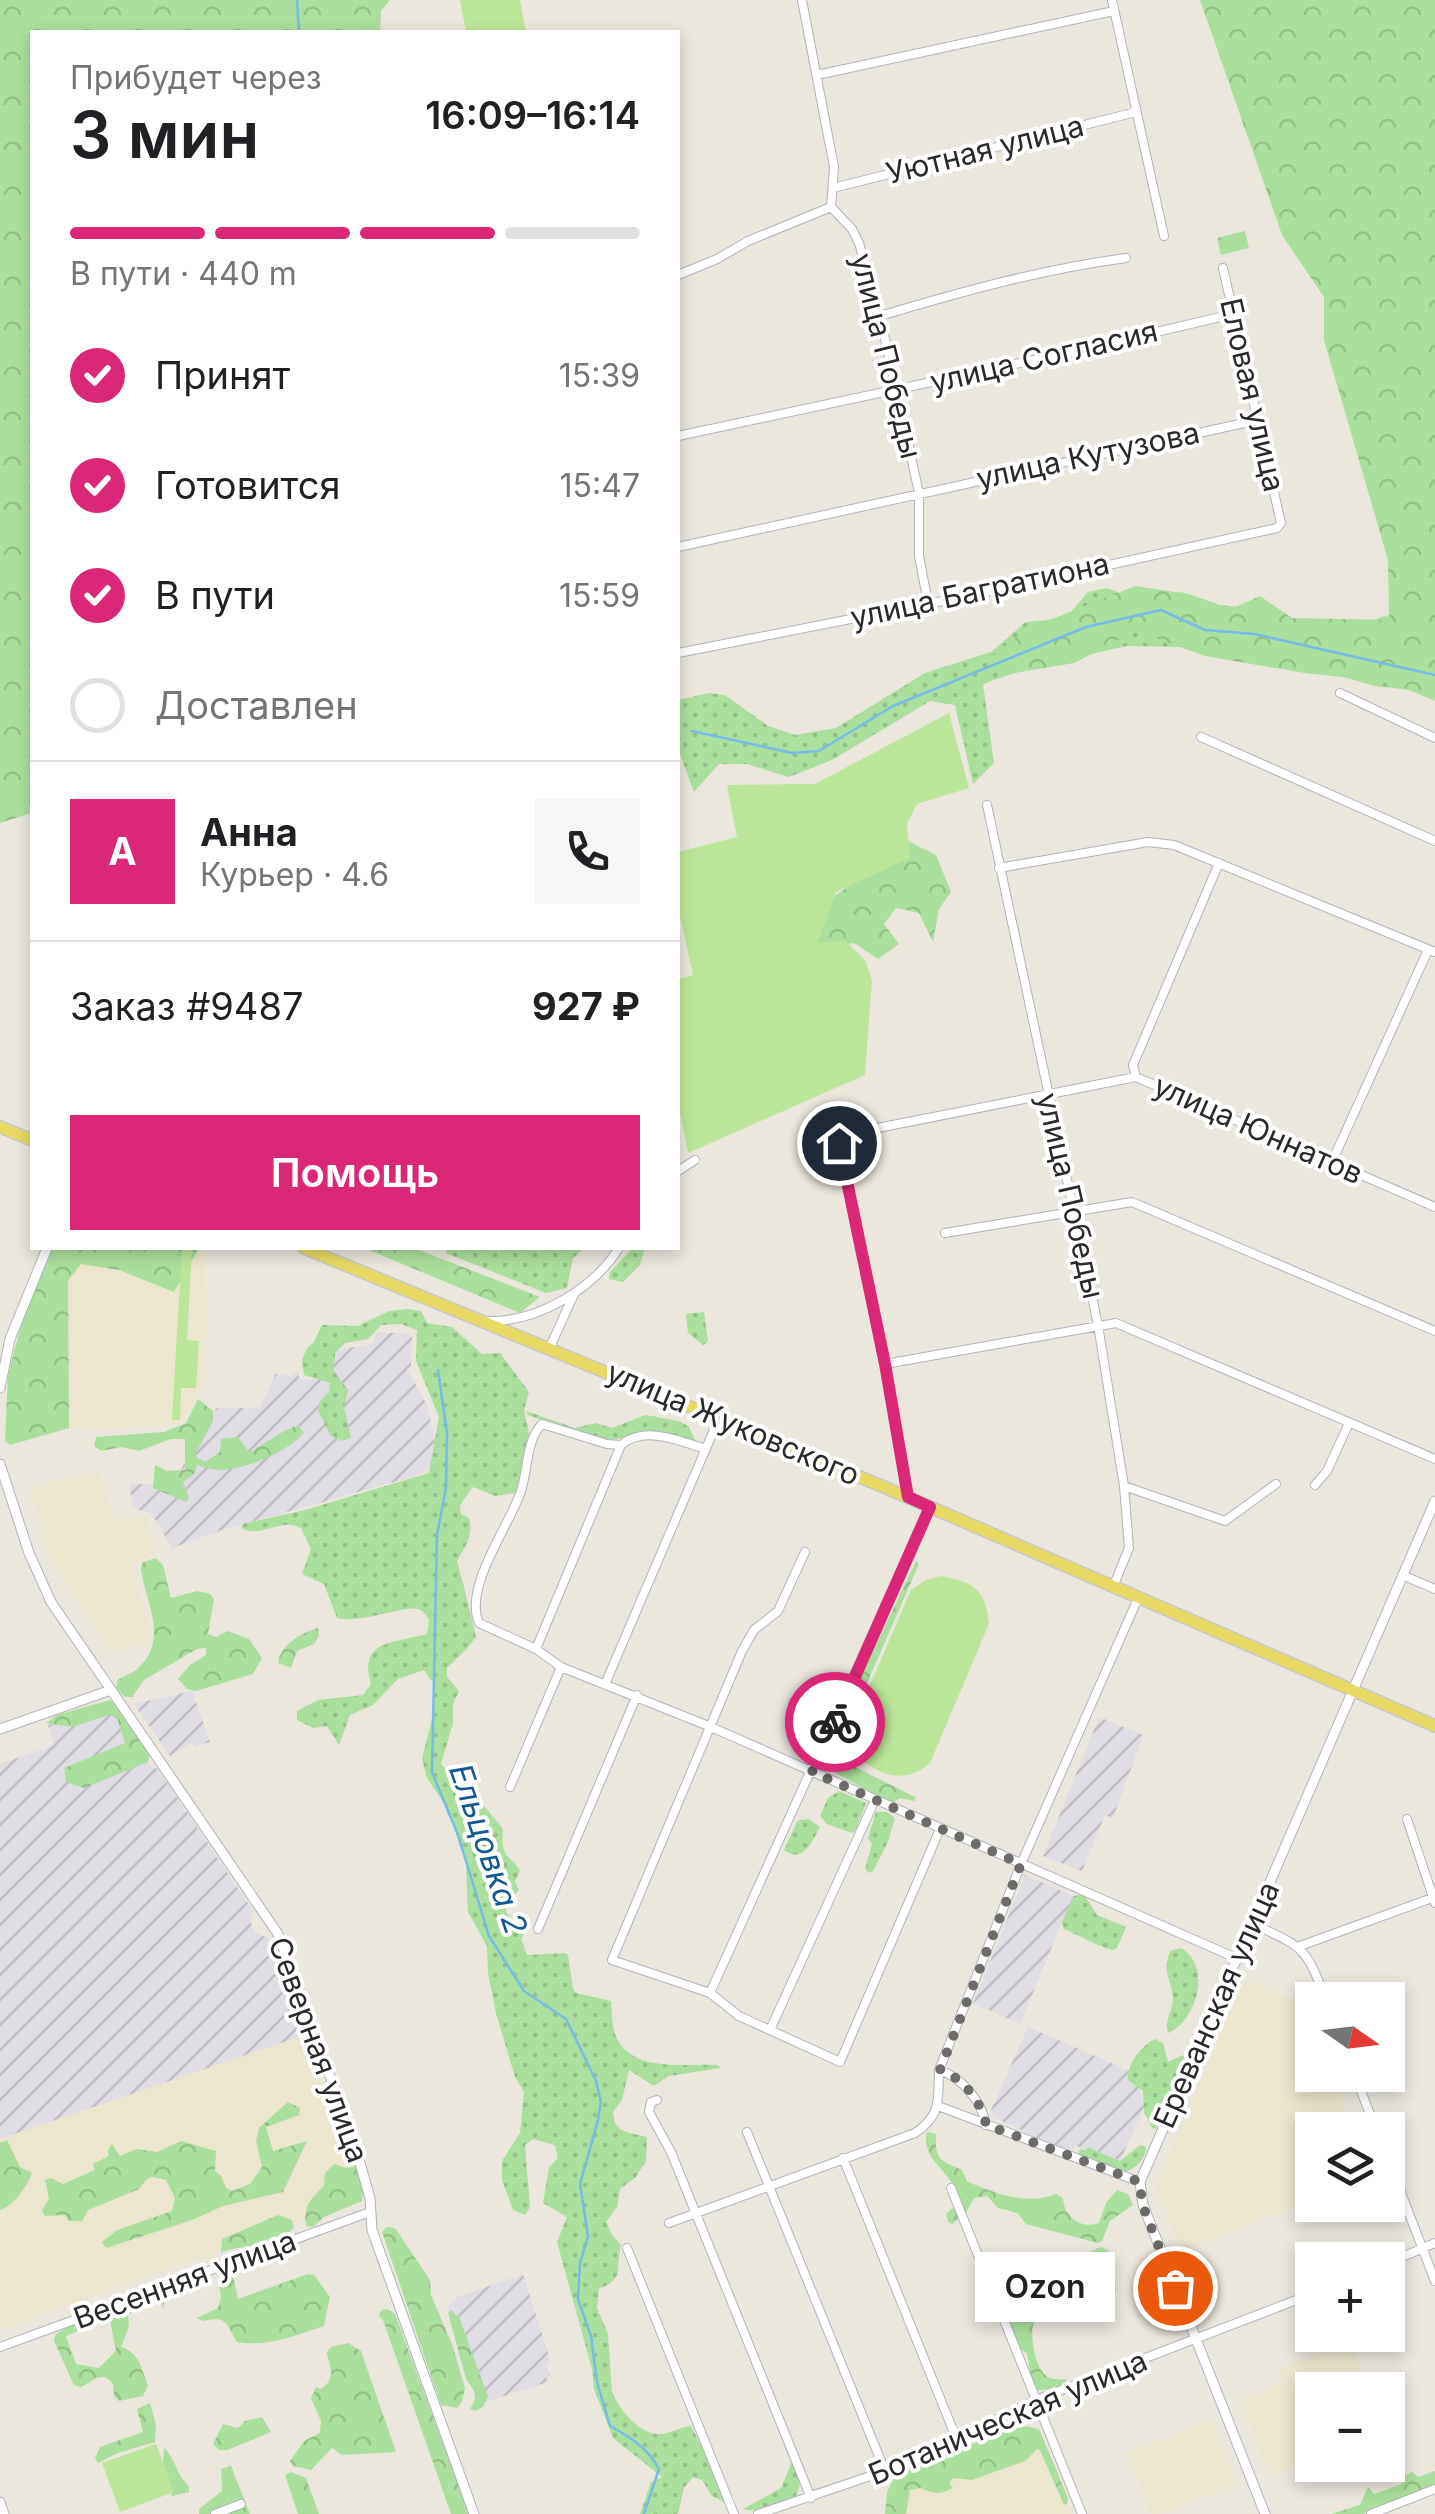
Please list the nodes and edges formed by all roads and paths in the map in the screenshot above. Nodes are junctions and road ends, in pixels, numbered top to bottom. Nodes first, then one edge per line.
1 (802, 0) edge
2 (1112, 0) edge
3 (1114, 10) junction
4 (817, 75) junction
5 (1136, 112) junction
6 (833, 188) junction
7 (831, 207) junction
8 (1164, 236) dead end
9 (1126, 258) dead end
10 (1223, 268) dead end
11 (680, 274) edge
12 (1233, 314) junction
13 (880, 316) junction
14 (896, 391) junction
15 (1258, 420) junction
16 (680, 436) edge
17 (919, 494) junction
18 (1281, 523) joint
19 (680, 547) edge
20 (928, 602) junction
21 (680, 653) edge
22 (1340, 693) dead end
23 (1201, 737) dead end
24 (1435, 738) edge
25 (986, 805) dead end
26 (1435, 841) edge
27 (1219, 862) junction
28 (999, 868) junction
29 (1432, 951) edge
30 (1136, 1077) junction
31 (1047, 1096) junction
32 (0, 1128) edge
33 (30, 1139) edge
34 (695, 1160) dead end
35 (1331, 1164) junction
36 (680, 1169) edge
37 (1435, 1208) edge
38 (1075, 1209) junction
39 (945, 1233) dead end
40 (46, 1250) edge
41 (309, 1250) edge
42 (617, 1250) edge
43 (576, 1290) junction
44 (488, 1321) junction
45 (1098, 1325) junction
46 (1435, 1331) edge
47 (550, 1346) junction
48 (885, 1364) junction
49 (0, 1388) edge
50 (720, 1418) junction
51 (1349, 1423) junction
52 (621, 1445) junction
53 (706, 1449) junction
54 (1435, 1459) edge
55 (0, 1464) edge
56 (1276, 1484) dead end
57 (1315, 1485) dead end
58 (1124, 1486) junction
59 (908, 1497) junction
60 (1435, 1501) edge
61 (930, 1507) junction
62 (806, 1552) dead end
63 (1402, 1575) junction
64 (1113, 1587) junction
65 (1435, 1589) edge
66 (1138, 1596) junction
67 (536, 1649) junction
68 (561, 1667) junction
69 (606, 1682) junction
70 (111, 1690) junction
71 (1354, 1690) junction
72 (638, 1695) junction
73 (1435, 1726) edge
74 (711, 1727) junction
75 (0, 1729) edge
76 (812, 1772) junction
77 (510, 1787) dead end
78 (875, 1800) junction
79 (1407, 1820) dead end
80 (940, 1829) junction
81 (1021, 1864) junction
82 (1434, 1899) edge
83 (1251, 1923) junction
84 (538, 1929) dead end
85 (1300, 1946) junction
86 (1236, 1958) junction
87 (1320, 1982) edge
88 (710, 1993) junction
89 (770, 2030) junction
90 (940, 2070) junction
91 (656, 2100) dead end
92 (938, 2106) junction
93 (986, 2125) junction
94 (747, 2132) dead end
95 (843, 2158) junction
96 (1140, 2182) junction
97 (769, 2186) junction
98 (951, 2188) dead end
99 (1405, 2204) edge
100 (370, 2212) junction
101 (694, 2212) junction
102 (669, 2222) dead end
103 (1435, 2243) edge
104 (627, 2248) dead end
105 (1422, 2248) junction
106 (1405, 2255) edge
107 (1435, 2281) edge
108 (1295, 2301) edge
109 (1197, 2341) junction
110 (0, 2347) edge
111 (1036, 2400) junction
112 (957, 2440) junction
113 (885, 2471) junction
114 (1435, 2489) edge
115 (812, 2498) junction
116 (0, 2502) edge
117 (241, 2504) dead end
118 (4, 2514) edge
119 (215, 2514) edge
120 (474, 2514) edge
121 (734, 2514) edge
122 (758, 2514) edge
123 (1082, 2514) edge
124 (1265, 2514) edge
125 (1371, 2514) edge

1 - 4 street
2 - 3 street
3 - 4 street
3 - 5 street
4 - 6 street
5 - 6 street, Уютная улица
5 - 8 street
6 - 7 street
7 - 11 street
7 - 13 street, улица Победы
9 - 13 street
10 - 12 street, Еловая улица
12 - 14 street, улица Согласия
12 - 15 street, Еловая улица
13 - 14 street, улица Победы
14 - 16 street, улица Согласия
14 - 17 street, улица Победы
15 - 17 street, улица Кутузова
15 - 18 street, Еловая улица
17 - 19 street, улица Кутузова
17 - 20 street, улица Победы
18 - 20 street, улица Багратиона
20 - 21 street, улица Багратиона
22 - 24 street
23 - 26 street
25 - 28 street, улица Победы
27 - 28 street
27 - 29 street
27 - 30 street
28 - 31 street, улица Победы
29 - 35 street
30 - 31 street, улица Юннатов
30 - 35 street, улица Юннатов
31 - 38 street, улица Победы
31 - 48 street, улица Юннатов
32 - 33 main road
34 - 36 street
35 - 37 street, улица Юннатов
38 - 39 street
38 - 45 street, улица Победы
38 - 46 street
40 - 49 street
41 - 44 main road, улица Жуковского
42 - 43 street
43 - 44 street
43 - 47 street
44 - 47 main road, улица Жуковского
45 - 48 street
45 - 51 street
45 - 58 street, улица Победы
47 - 50 main road, улица Жуковского
48 - 59 street
50 - 53 street
50 - 59 main road, улица Жуковского
51 - 54 street
51 - 57 street
52 - 53 street
52 - 67 street
52 - 67 street
53 - 69 street
55 - 70 street, Северная улица
56 - 58 street
58 - 64 street, улица Победы
59 - 61 main road, улица Жуковского
60 - 63 street, Ереванская улица
61 - 64 main road, улица Жуковского
61 - 76 street
62 - 74 street
63 - 65 street
63 - 71 street, Ереванская улица
64 - 66 main road, улица Жуковского
66 - 71 main road, улица Жуковского
66 - 81 street
67 - 68 street
68 - 69 street
68 - 77 street
69 - 72 street
70 - 75 street
70 - 100 street, Северная улица
71 - 73 main road, улица Жуковского
71 - 83 street, Ереванская улица
72 - 74 street
72 - 84 street
74 - 76 street
74 - 88 street
76 - 78 street
76 - 88 street
78 - 80 street
78 - 89 street
79 - 82 street
80 - 81 street
80 - 89 street
81 - 86 street
81 - 90 street
82 - 85 street
83 - 85 street
83 - 86 street, Ереванская улица
85 - 87 street
86 - 96 street, Ереванская улица
88 - 89 street
90 - 92 street
90 - 93 street
91 - 101 street
92 - 93 street
92 - 95 street
93 - 96 street
94 - 97 street
95 - 97 street
95 - 112 street
96 - 109 street
97 - 101 street
97 - 113 street
98 - 111 street
99 - 105 street
100 - 110 street, Весенняя улица
100 - 120 street, Северная улица
101 - 102 street
101 - 115 street
103 - 105 street
104 - 121 street
105 - 106 street
105 - 107 street
108 - 109 street, Ботаническая улица
109 - 111 street, Ботаническая улица
109 - 124 street
111 - 112 street, Ботаническая улица
111 - 123 street
112 - 113 street, Ботаническая улица
113 - 115 street, Ботаническая улица
114 - 125 street
115 - 122 street, Ботаническая улица
116 - 118 street
117 - 119 street

